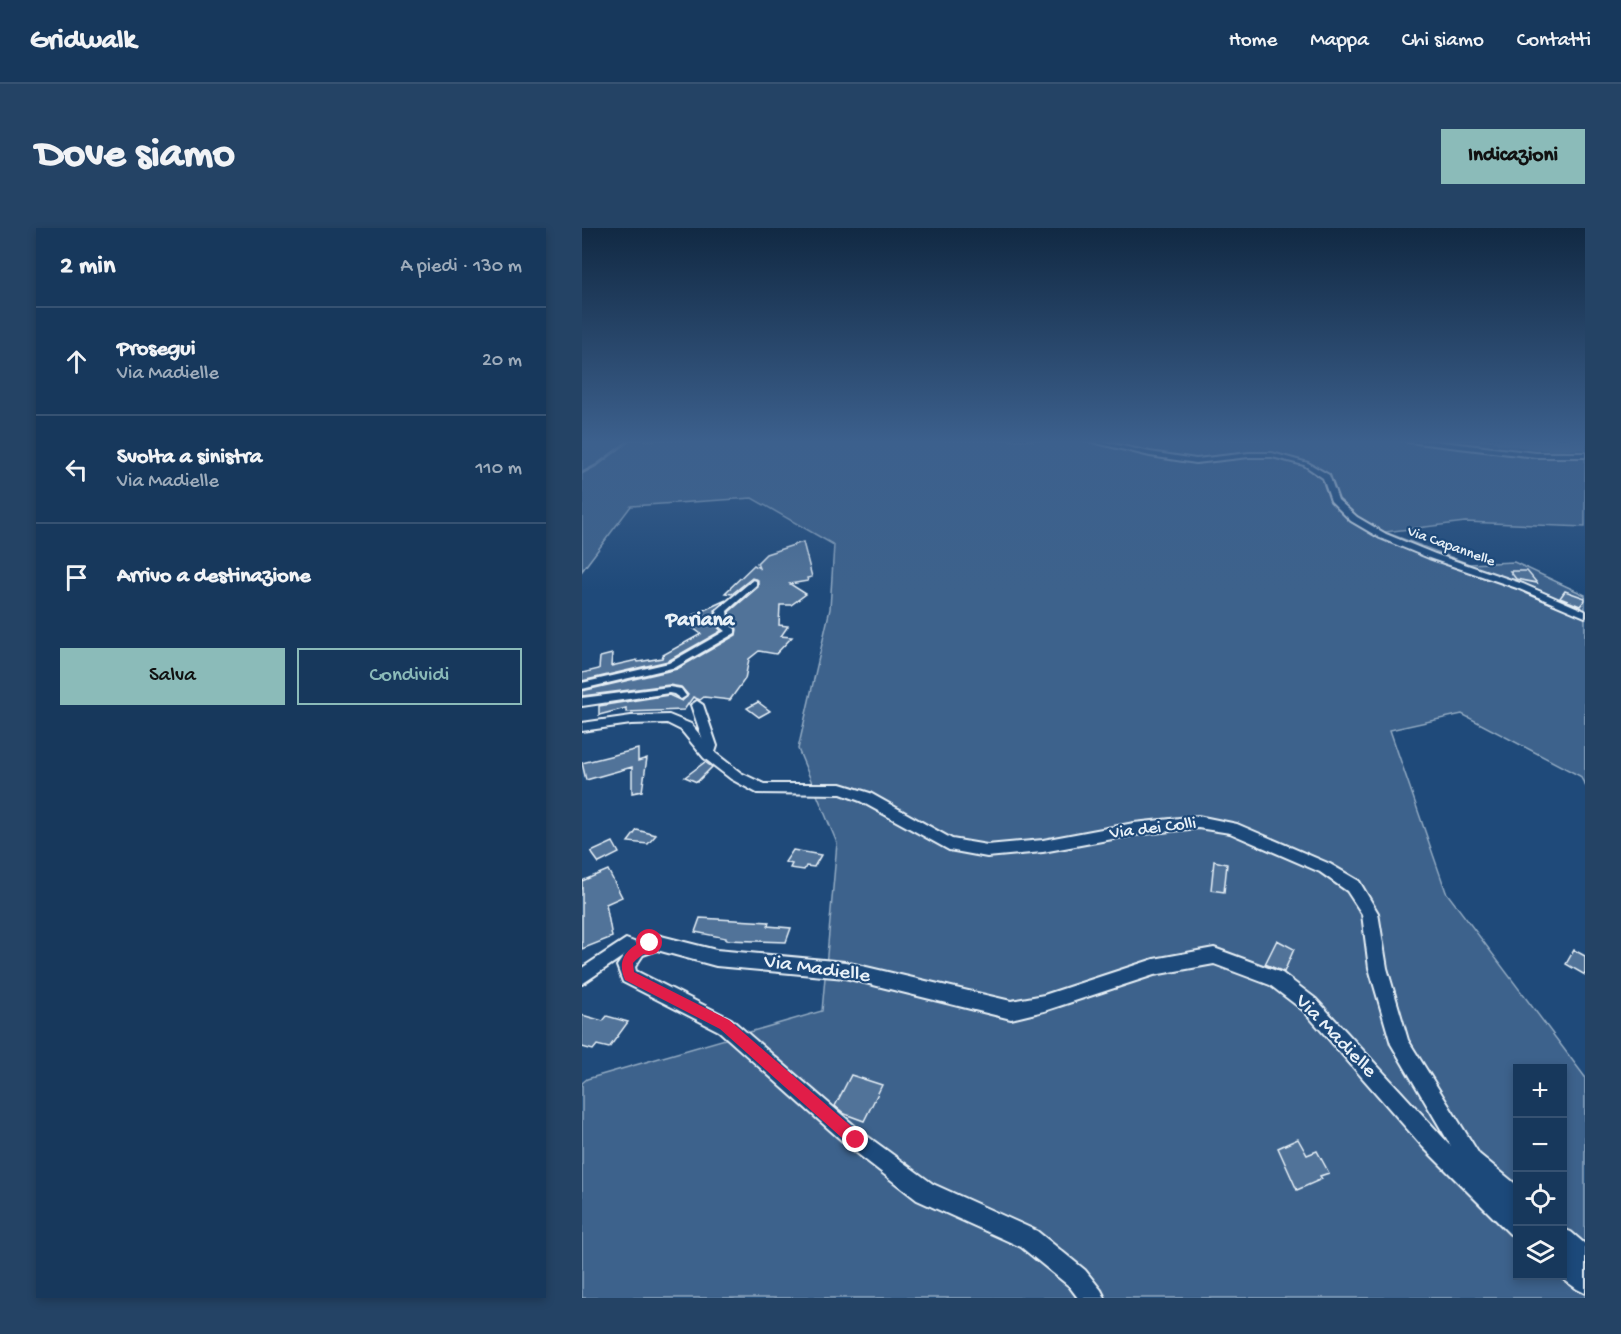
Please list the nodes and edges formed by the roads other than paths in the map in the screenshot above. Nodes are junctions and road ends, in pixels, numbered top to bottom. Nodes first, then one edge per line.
1 (1331, 490) edge
2 (753, 583) dead end
3 (1583, 612) edge
4 (582, 686) edge
5 (681, 696) dead end
6 (582, 702) edge
7 (697, 705) dead end
8 (582, 727) edge
9 (709, 755) junction
10 (637, 950) junction
11 (582, 977) edge
12 (1513, 1197) edge
13 (1513, 1221) edge
14 (1567, 1243) edge
15 (1585, 1259) edge
16 (1567, 1267) edge
17 (1585, 1281) edge
18 (1093, 1298) edge

1 - 3 street, Via Capannelle
2 - 4 street
5 - 6 street
7 - 9 street
8 - 9 street, Via dei Colli
9 - 12 street, Via dei Colli
10 - 11 street
10 - 13 street, Via Madielle
10 - 18 street
14 - 15 street
16 - 17 street

